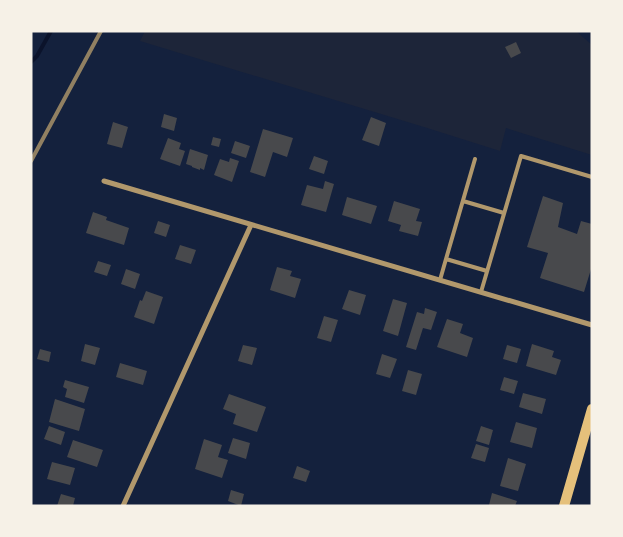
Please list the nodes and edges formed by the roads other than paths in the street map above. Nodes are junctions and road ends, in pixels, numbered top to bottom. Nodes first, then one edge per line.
1 (475, 159) dead end
2 (592, 177) edge
3 (104, 180) dead end
4 (463, 201) junction
5 (504, 213) junction
6 (251, 225) junction
7 (446, 259) junction
8 (487, 271) junction
9 (440, 280) junction
10 (481, 292) junction
11 (592, 325) edge
12 (592, 409) edge
13 (123, 506) edge
14 (564, 506) edge

1 - 4 lane
2 - 5 lane
3 - 6 street
4 - 5 lane
4 - 7 lane
5 - 8 lane
6 - 9 street
6 - 13 street
7 - 8 lane
7 - 9 lane
8 - 10 lane
9 - 10 street
10 - 11 street
12 - 14 main road

